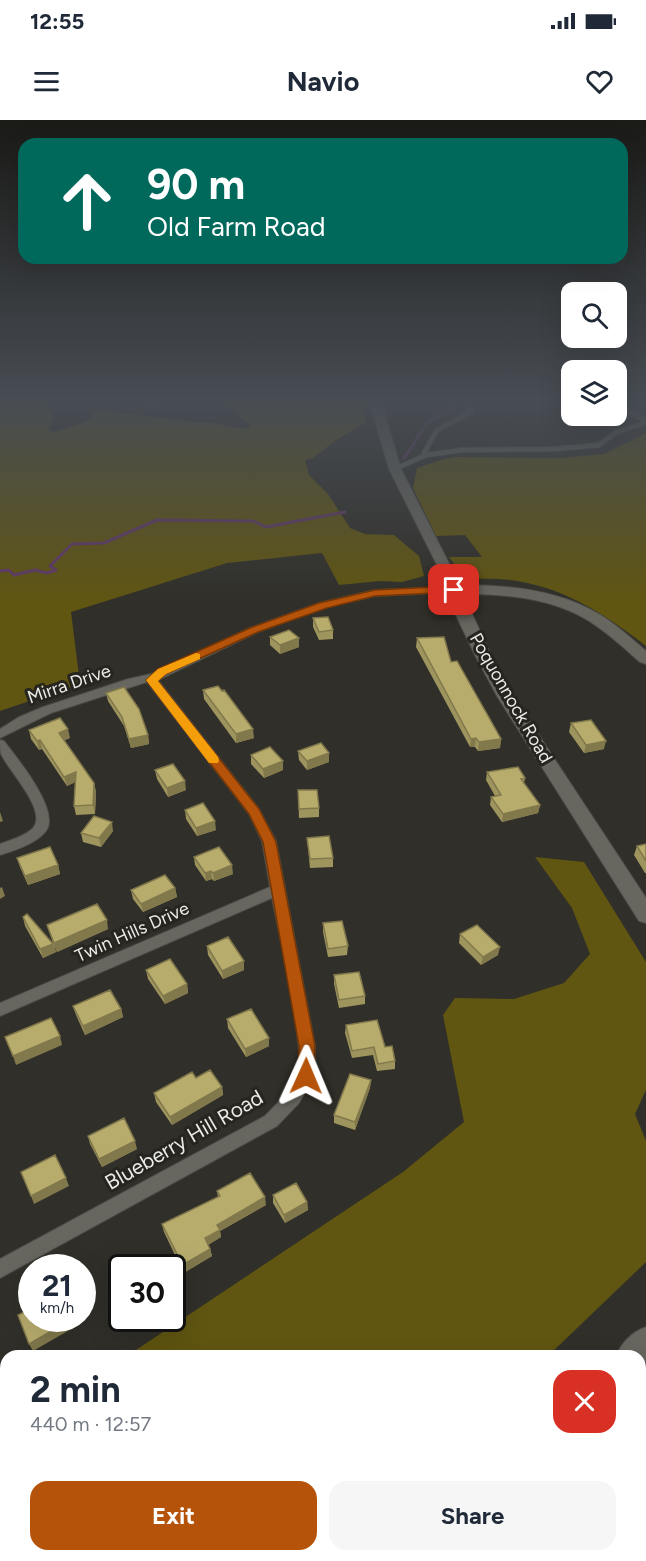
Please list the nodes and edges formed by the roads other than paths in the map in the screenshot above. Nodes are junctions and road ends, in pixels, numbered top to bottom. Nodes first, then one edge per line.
1 (395, 469) edge
2 (454, 590) junction
3 (646, 659) edge
4 (154, 677) junction
5 (0, 734) edge
6 (0, 744) edge
7 (0, 850) edge
8 (279, 889) junction
9 (646, 915) edge
10 (0, 1010) edge
11 (0, 1269) edge

1 - 2 main road, Poquonnock Road
2 - 3 main road
2 - 4 street, Mirra Drive
2 - 9 main road, Poquonnock Road
4 - 5 street, Mirra Drive
4 - 8 street, Blueberry Hill Road
6 - 7 street
8 - 10 street, Twin Hills Drive
8 - 11 street, Blueberry Hill Road

